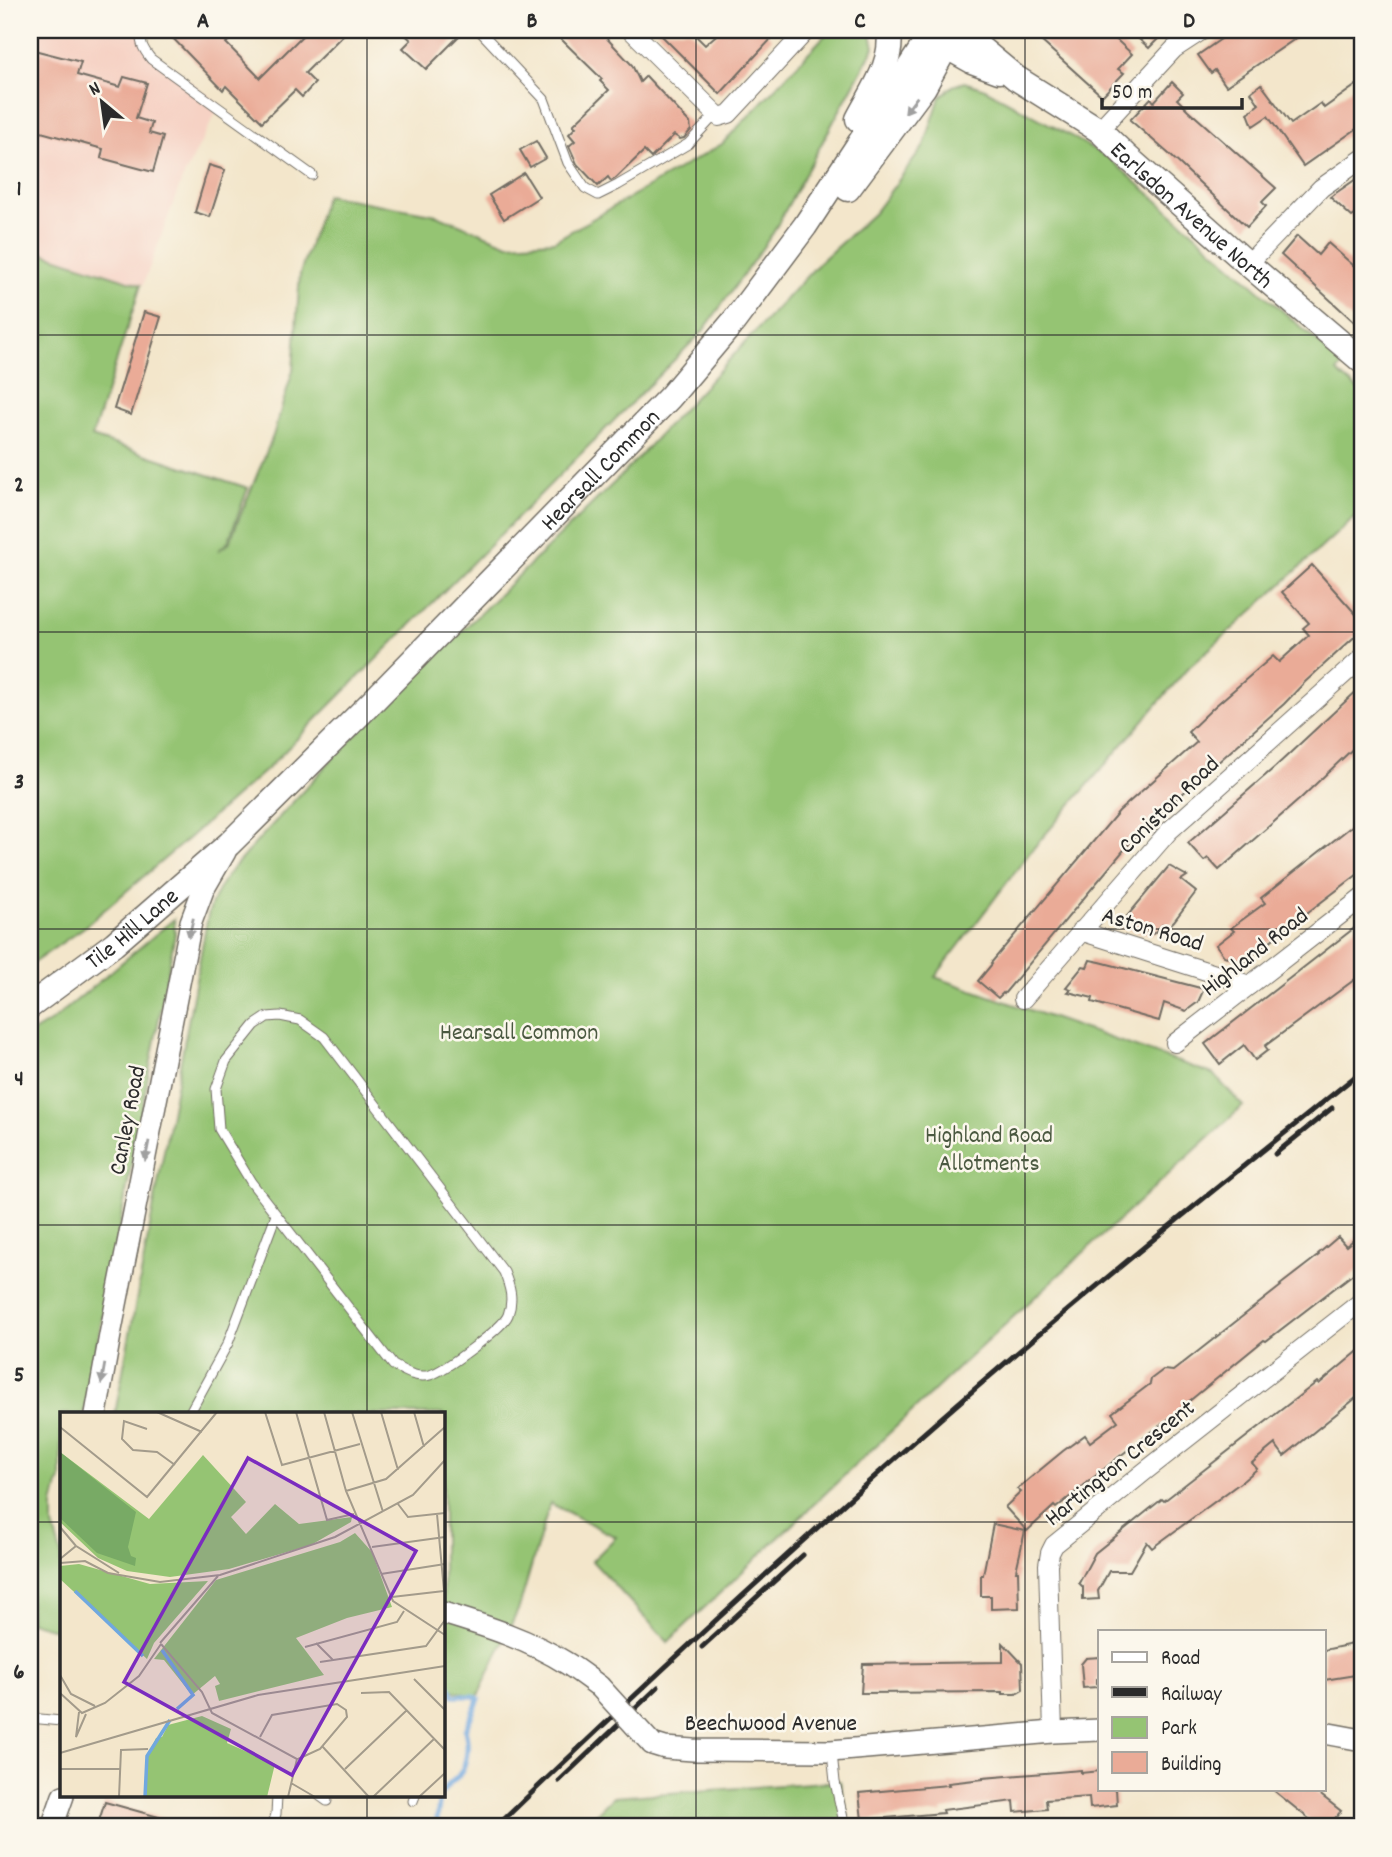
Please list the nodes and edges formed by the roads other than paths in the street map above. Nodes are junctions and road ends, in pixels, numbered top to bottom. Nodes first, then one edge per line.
1 (142, 30) edge
2 (479, 30) edge
3 (631, 30) edge
4 (807, 30) edge
5 (888, 30) edge
6 (1203, 30) edge
7 (940, 34) edge
8 (718, 115) junction
9 (1099, 130) junction
10 (1362, 159) edge
11 (312, 175) dead end
12 (826, 196) junction
13 (805, 226) junction
14 (1248, 264) junction
15 (1362, 360) edge
16 (1362, 658) edge
17 (229, 844) junction
18 (1362, 898) edge
19 (1080, 931) junction
20 (1250, 985) junction
21 (1023, 999) dead end
22 (30, 1006) edge
23 (1175, 1043) dead end
24 (276, 1215) junction
25 (1362, 1301) edge
26 (96, 1412) edge
27 (190, 1412) edge
28 (444, 1613) edge
29 (30, 1718) edge
30 (60, 1721) edge
31 (1098, 1730) edge
32 (1053, 1732) junction
33 (1326, 1733) edge
34 (1362, 1740) edge
35 (831, 1751) junction
36 (62, 1798) edge
37 (277, 1798) edge
38 (52, 1827) edge
39 (272, 1827) edge
40 (845, 1827) edge

1 - 11 lane
2 - 8 lane
3 - 8 street
4 - 8 street
5 - 12 main road
6 - 9 street
7 - 9 main road, Earlsdon Avenue North
7 - 12 main road, Hearsall Common
7 -> 13 main road, Hearsall Common
9 - 14 main road, Earlsdon Avenue North
10 - 14 street
12 - 13 main road, Hearsall Common
13 - 17 main road, Hearsall Common
14 - 15 main road, Earlsdon Avenue North
16 - 19 street, Coniston Road
17 - 22 main road, Tile Hill Lane
17 -> 26 street, Canley Road
18 - 20 street, Highland Road
19 - 20 street, Aston Road
19 - 21 street, Coniston Road
20 - 23 street, Highland Road
24 - 24 lane
24 - 27 lane
25 - 32 street, Hartington Crescent
28 - 35 street, Beechwood Avenue, bridge
29 - 30 lane
31 - 32 street, Beechwood Avenue
32 - 35 street, Beechwood Avenue
33 - 34 street
35 - 40 lane
36 - 38 street
37 - 39 lane

